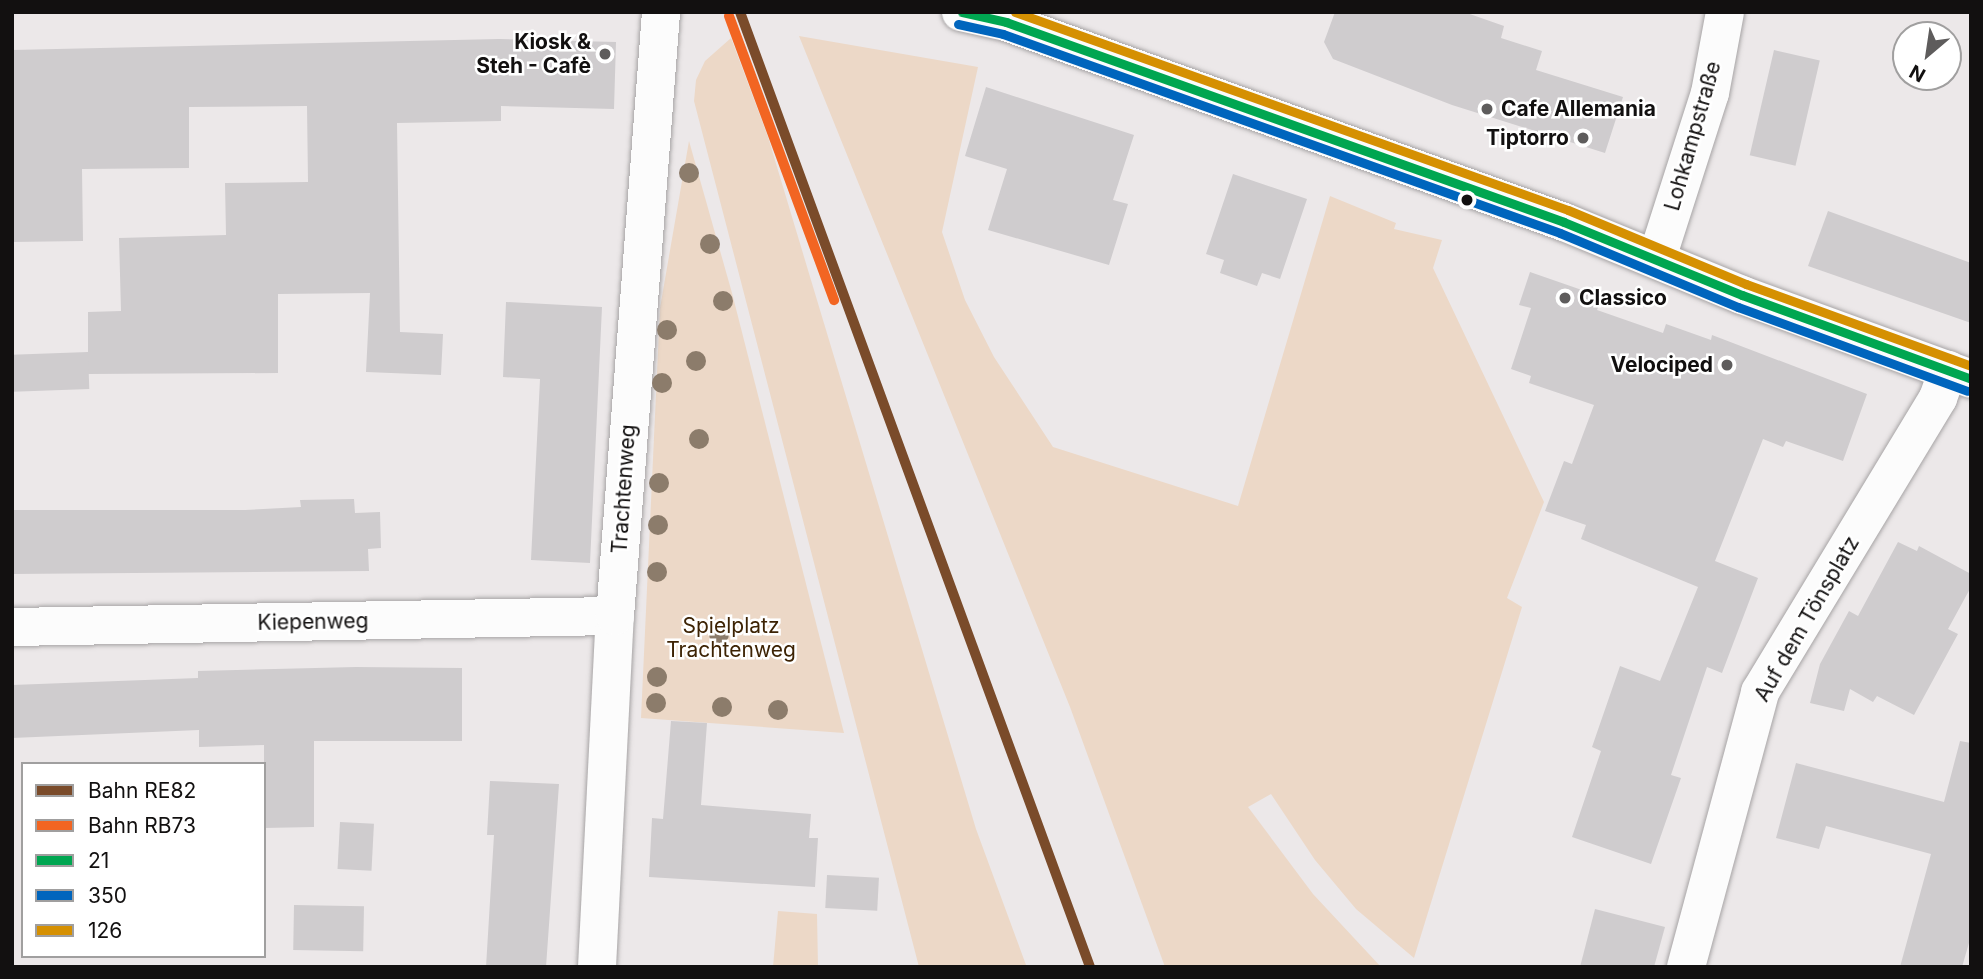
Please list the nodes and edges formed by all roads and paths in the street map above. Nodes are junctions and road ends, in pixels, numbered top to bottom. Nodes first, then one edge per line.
1 (661, 12) edge
2 (961, 12) edge
3 (1725, 12) edge
4 (1657, 258) junction
5 (1959, 374) edge
6 (615, 616) junction
7 (12, 627) edge
8 (597, 967) edge
9 (1686, 967) edge

1 - 6 street, Trachtenweg
2 - 4 street
3 - 4 street, Lohkampstraße
4 - 5 street
5 - 9 street, Auf dem Tönsplatz
6 - 7 street, Kiepenweg
6 - 8 street, Trachtenweg

